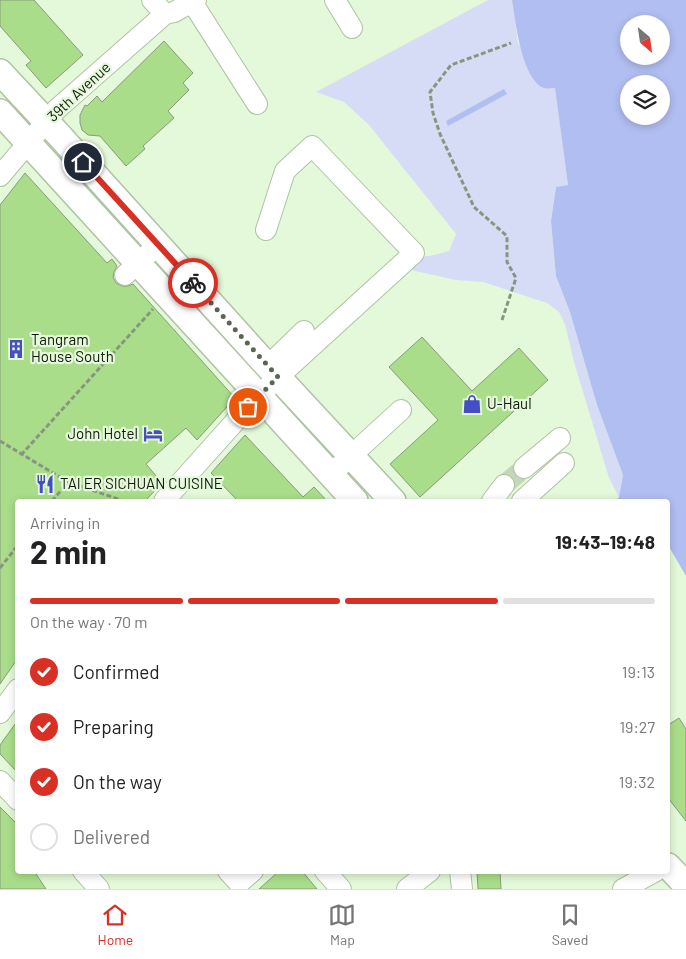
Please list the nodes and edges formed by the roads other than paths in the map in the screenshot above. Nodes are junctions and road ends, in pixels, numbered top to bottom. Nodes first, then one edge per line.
1 (335, 0) edge
2 (194, 1) edge
3 (156, 4) edge
4 (352, 28) dead end
5 (0, 72) edge
6 (257, 104) dead end
7 (0, 112) edge
8 (46, 122) junction
9 (28, 142) junction
10 (0, 176) edge
11 (266, 230) dead end
12 (158, 244) junction
13 (132, 269) junction
14 (304, 331) dead end
15 (273, 371) junction
16 (259, 396) junction
17 (401, 410) dead end
18 (560, 438) dead end
19 (351, 456) junction
20 (564, 463) dead end
21 (524, 468) tunnel mouth
22 (330, 475) junction
23 (504, 485) tunnel mouth
24 (166, 499) edge
25 (353, 499) edge
26 (391, 499) edge
27 (494, 499) edge
28 (524, 499) edge
29 (15, 692) edge
30 (2, 707) edge
31 (0, 782) edge
32 (15, 797) edge
33 (670, 868) edge
34 (86, 874) edge
35 (231, 874) edge
36 (250, 874) edge
37 (328, 874) edge
38 (426, 874) edge
39 (460, 874) edge
40 (650, 874) edge
41 (686, 885) edge
42 (99, 889) edge
43 (341, 889) edge
44 (408, 889) edge
45 (462, 889) edge
46 (622, 889) edge

1 - 4 street
2 - 3 street, 39th Avenue
2 - 6 street
3 - 8 street, 39th Avenue
5 - 8 main road
7 - 9 main road
8 - 9 street, 39th Avenue
8 - 12 main road
9 - 10 street, 39th Avenue
9 - 13 main road
11 - 15 street
12 - 13 street
12 - 15 main road
13 - 16 main road
14 - 15 street
15 - 16 street
15 - 19 main road
16 - 22 main road
16 - 24 street
17 - 19 street
18 - 21 street
19 - 22 street
19 - 26 main road
20 - 28 street
22 - 25 main road
23 - 27 street
29 - 30 street
31 - 32 street
33 - 41 main road
34 - 42 street
35 - 36 street
37 - 43 street
38 - 44 street
39 - 45 street
40 - 46 street

